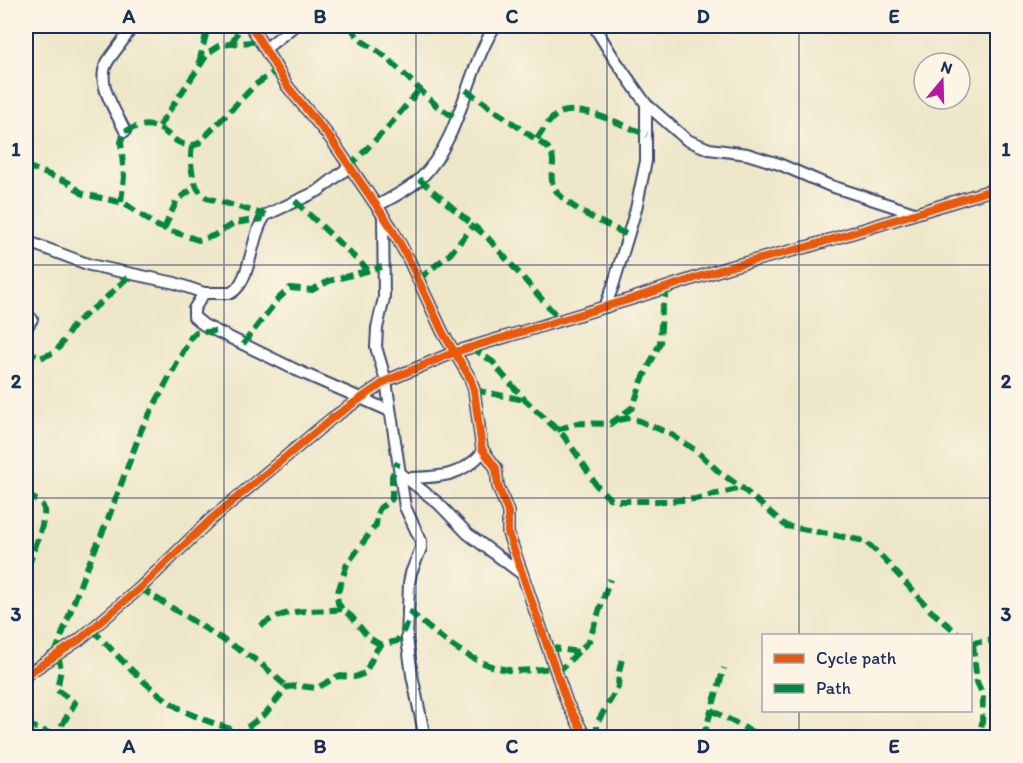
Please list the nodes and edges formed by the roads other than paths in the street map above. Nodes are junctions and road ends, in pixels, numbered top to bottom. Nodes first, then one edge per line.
1 (132, 26) edge
2 (250, 26) edge
3 (294, 26) edge
4 (495, 26) edge
5 (594, 26) edge
6 (265, 49) junction
7 (646, 104) junction
8 (125, 131) dead end
9 (349, 167) junction
10 (998, 188) edge
11 (380, 211) junction
12 (914, 213) junction
13 (26, 241) edge
14 (204, 293) junction
15 (605, 307) junction
16 (455, 352) junction
17 (386, 381) junction
18 (359, 398) junction
19 (390, 411) junction
20 (483, 452) junction
21 (405, 475) junction
22 (522, 574) junction
23 (26, 675) edge
24 (425, 738) edge
25 (586, 738) edge

1 - 8 street
2 - 6 street
3 - 6 street
4 - 11 street
5 - 7 street
6 - 9 street
7 - 12 street
7 - 15 street
9 - 11 street
9 - 14 street
10 - 12 street
11 - 16 street
11 - 17 street
12 - 15 street
13 - 14 street
14 - 18 street
15 - 16 street
16 - 17 street
16 - 20 street
17 - 18 street
17 - 19 street
18 - 19 street
18 - 23 street
19 - 21 street
20 - 21 street
20 - 22 street
21 - 22 street
21 - 24 street
22 - 25 street

